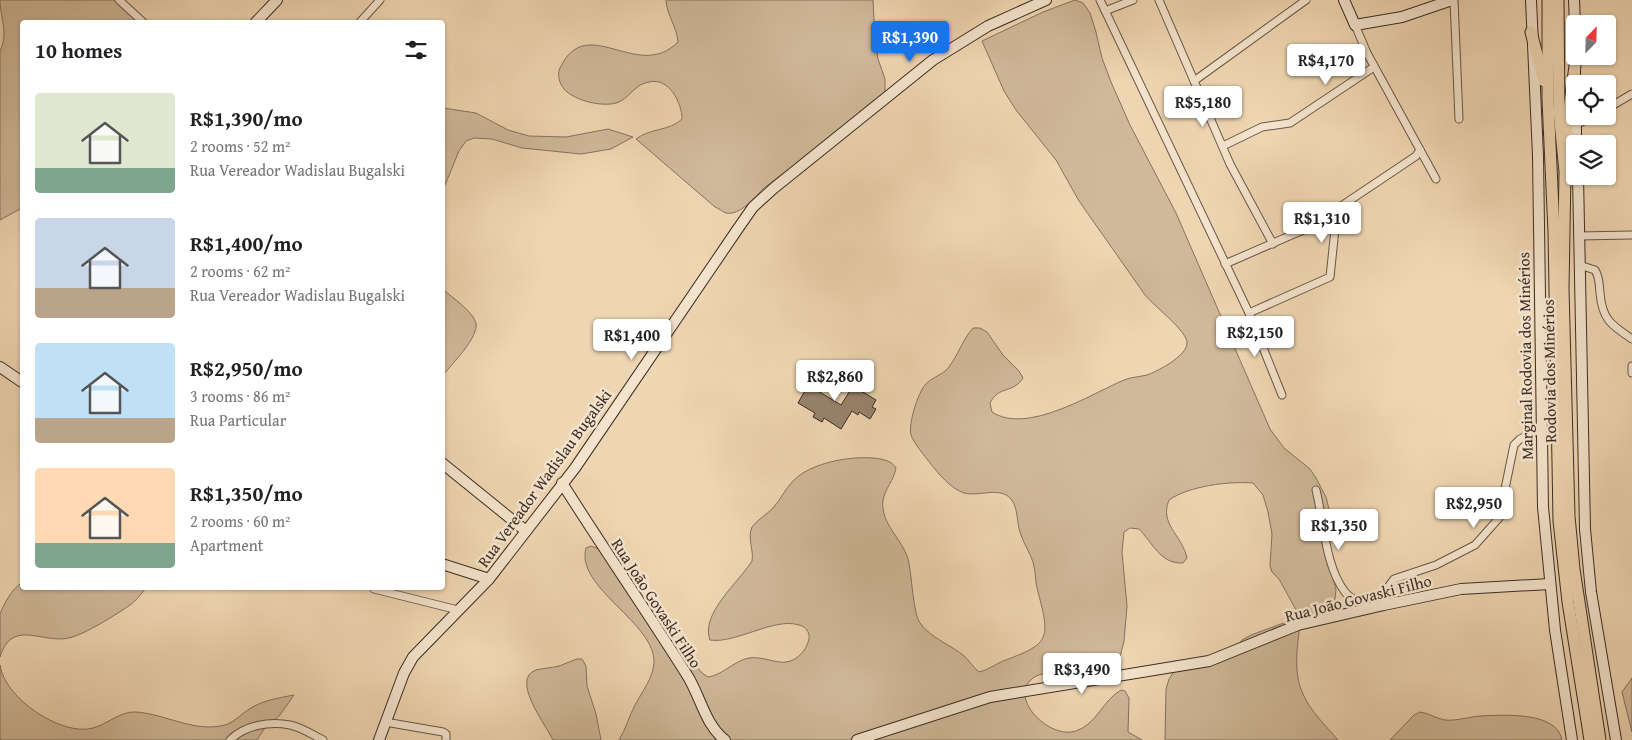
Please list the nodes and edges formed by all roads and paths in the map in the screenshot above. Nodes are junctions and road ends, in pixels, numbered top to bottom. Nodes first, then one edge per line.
1 (119, 0) edge
2 (277, 0) edge
3 (380, 0) edge
4 (1046, 0) edge
5 (1100, 0) edge
6 (1133, 0) edge
7 (1159, 0) edge
8 (1306, 0) edge
9 (1344, 0) edge
10 (1453, 0) edge
11 (1531, 0) edge
12 (1548, 0) edge
13 (1558, 0) edge
14 (1574, 0) edge
15 (1105, 11) junction
16 (1575, 15) edge
17 (141, 20) edge
18 (258, 20) edge
19 (362, 20) edge
20 (1355, 25) junction
21 (1531, 32) junction
22 (1574, 65) edge
23 (1374, 67) junction
24 (1194, 81) junction
25 (1632, 94) edge
26 (1548, 98) junction
27 (1616, 103) edge
28 (1459, 119) dead end
29 (1223, 146) junction
30 (1420, 150) junction
31 (1564, 161) junction
32 (1436, 179) dead end
33 (1578, 185) edge
34 (1337, 210) junction
35 (1632, 235) edge
36 (1578, 236) junction
37 (1273, 244) junction
38 (1225, 264) junction
39 (1579, 265) junction
40 (1249, 313) junction
41 (1632, 339) edge
42 (1632, 366) edge
43 (0, 367) edge
44 (1632, 373) edge
45 (20, 381) edge
46 (1282, 395) dead end
47 (1541, 429) junction
48 (445, 465) edge
49 (562, 484) junction
50 (1316, 490) dead end
51 (526, 531) junction
52 (445, 565) edge
53 (489, 579) junction
54 (1550, 584) junction
55 (378, 590) edge
56 (1384, 605) junction
57 (1372, 608) junction
58 (458, 610) junction
59 (385, 722) junction
60 (230, 740) edge
61 (323, 740) edge
62 (379, 740) edge
63 (446, 740) edge
64 (725, 740) edge
65 (857, 740) edge
66 (1572, 740) edge
67 (1590, 740) edge
68 (1600, 740) edge
69 (1616, 740) edge

1 - 17 street
2 - 18 main road
3 - 19 street
4 - 49 main road, Rua Vereador Wadislau Bugalski
5 - 15 street
6 - 15 street
7 - 24 street
8 - 24 street
9 - 20 main road
10 - 20 main road
10 - 28 street
11 - 21 main road, Marginal Rodovia dos Minérios
12 - 26 main road, Rodovia dos Minérios
13 - 31 main road, Rodovia dos Minérios
14 - 16 main road
15 - 38 street
20 - 23 street
21 - 26 main road
21 - 47 main road, Marginal Rodovia dos Minérios
22 - 31 main road
23 - 29 street
23 - 30 street
24 - 29 street
25 - 27 street
26 - 67 main road, Rodovia dos Minérios
29 - 37 street
30 - 32 street
30 - 34 street
31 - 68 main road, Rodovia dos Minérios
33 - 36 main road
34 - 37 street
34 - 40 street
35 - 36 street
36 - 39 main road
37 - 38 street
38 - 40 street
39 - 41 street
39 - 69 main road
40 - 46 street
42 - 44 street
43 - 45 main road
47 - 54 main road, Marginal Rodovia dos Minérios
47 - 56 street
48 - 51 main road
49 - 51 main road, Rua Vereador Wadislau Bugalski
49 - 64 main road, Rua João Govaski Filho
50 - 57 street
51 - 53 main road, Rua Vereador Wadislau Bugalski
52 - 53 main road
53 - 58 main road, Rua Vereador Wadislau Bugalski
54 - 56 main road, Rua João Govaski Filho
54 - 66 main road, Marginal Rodovia dos Minérios
55 - 58 street
56 - 57 main road, Rua João Govaski Filho
57 - 65 main road, Rua João Govaski Filho
58 - 59 main road, Rua Vereador Wadislau Bugalski
59 - 62 main road, Rua Vereador Wadislau Bugalski
59 - 63 street
60 - 61 street

